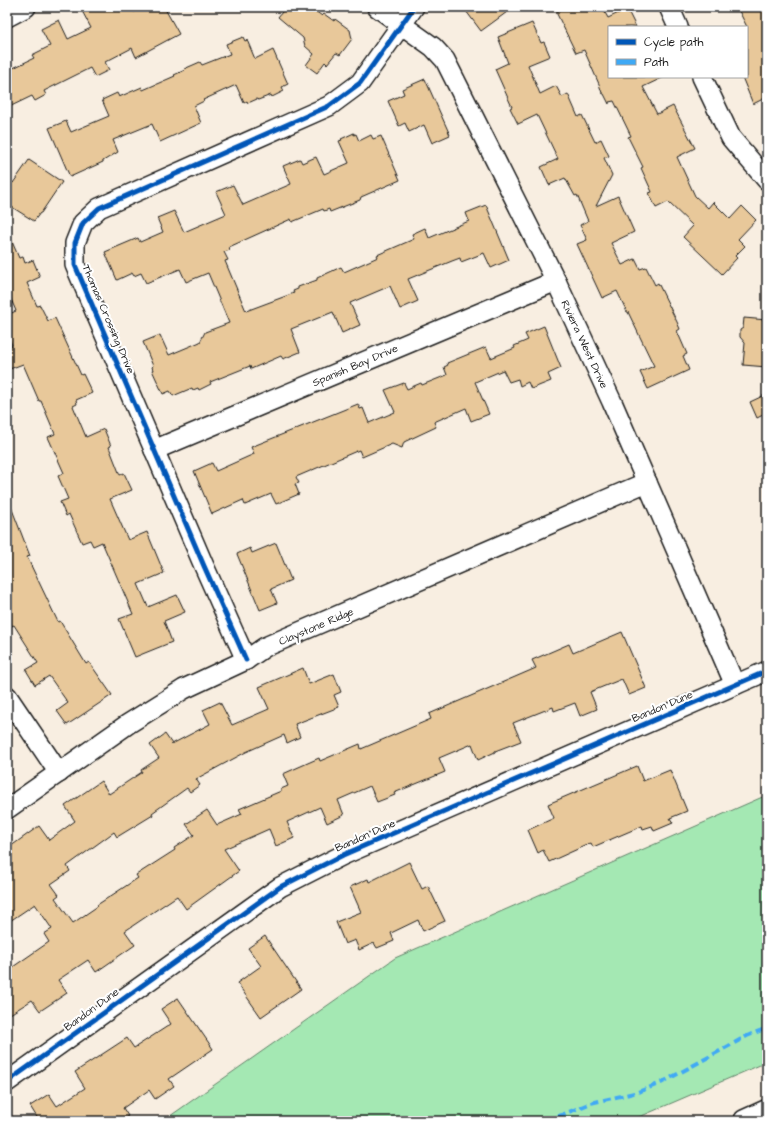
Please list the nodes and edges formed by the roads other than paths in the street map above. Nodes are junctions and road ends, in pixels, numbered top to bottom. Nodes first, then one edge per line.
1 (26, 7) edge
2 (377, 7) edge
3 (414, 7) edge
4 (669, 7) edge
5 (7, 17) edge
6 (402, 25) junction
7 (678, 26) edge
8 (702, 78) edge
9 (767, 180) edge
10 (556, 281) junction
11 (154, 450) junction
12 (647, 482) junction
13 (246, 660) junction
14 (767, 672) edge
15 (735, 685) junction
16 (7, 696) edge
17 (60, 773) junction
18 (7, 809) edge
19 (7, 1082) edge
20 (767, 1111) edge
21 (745, 1121) edge

1 - 5 street
2 - 6 street, Riviera West Drive
3 - 6 street, Thomas Crossing Drive
4 - 7 street
6 - 10 street, Riviera West Drive
6 - 11 street, Thomas Crossing Drive
8 - 9 street
10 - 11 street, Spanish Bay Drive
10 - 12 street, Riviera West Drive
11 - 13 street, Thomas Crossing Drive
12 - 13 street, Claystone Ridge
12 - 15 street, Riviera West Drive
13 - 17 street, Claystone Ridge
14 - 15 street, Bandon Dune
15 - 19 street, Bandon Dune
16 - 17 street
17 - 18 street, Claystone Ridge
20 - 21 street

